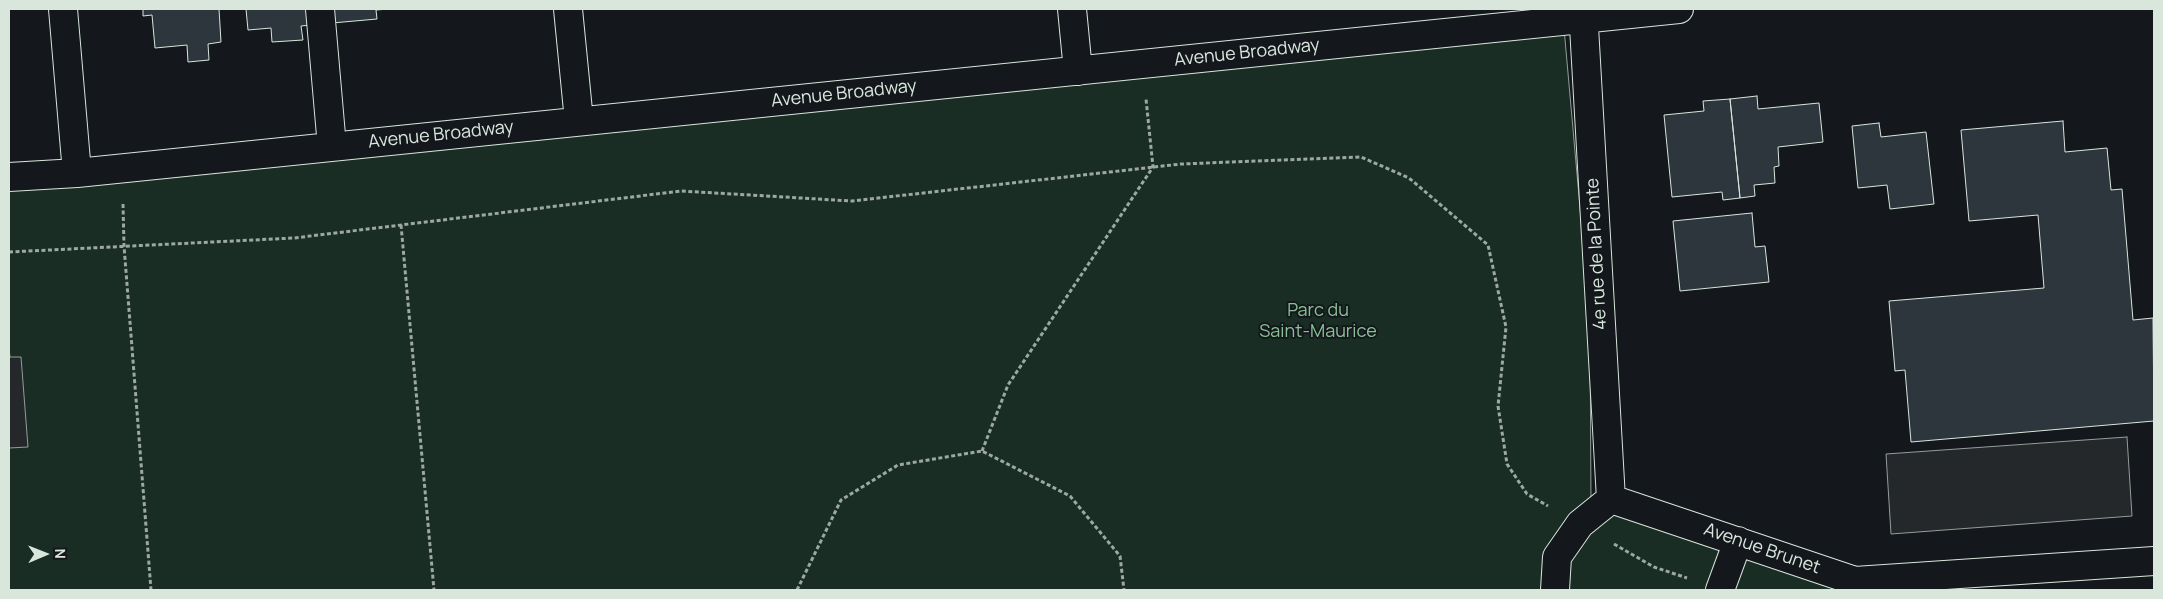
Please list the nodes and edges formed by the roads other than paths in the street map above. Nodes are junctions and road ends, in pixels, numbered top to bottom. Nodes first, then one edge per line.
1 (63, 9) edge
2 (320, 9) edge
3 (568, 9) edge
4 (1072, 9) edge
5 (1679, 9) edge
6 (1583, 14) edge
7 (1078, 70) junction
8 (579, 121) junction
9 (332, 147) junction
10 (77, 173) junction
11 (9, 177) edge
12 (1612, 498) junction
13 (1738, 541) junction
14 (2154, 561) edge
15 (1555, 590) edge
16 (1720, 590) edge

1 - 10 street
2 - 9 street
3 - 8 street
4 - 7 street
5 - 6 street, Avenue Broadway
6 - 7 street, Avenue Broadway
6 - 12 street, 4e rue de la Pointe
7 - 8 street, Avenue Broadway
8 - 9 street, Avenue Broadway
9 - 10 street, Avenue Broadway
10 - 11 street, Avenue Broadway
12 - 13 street, Avenue Brunet
12 - 15 street
13 - 14 street, Avenue Brunet
13 - 16 street

